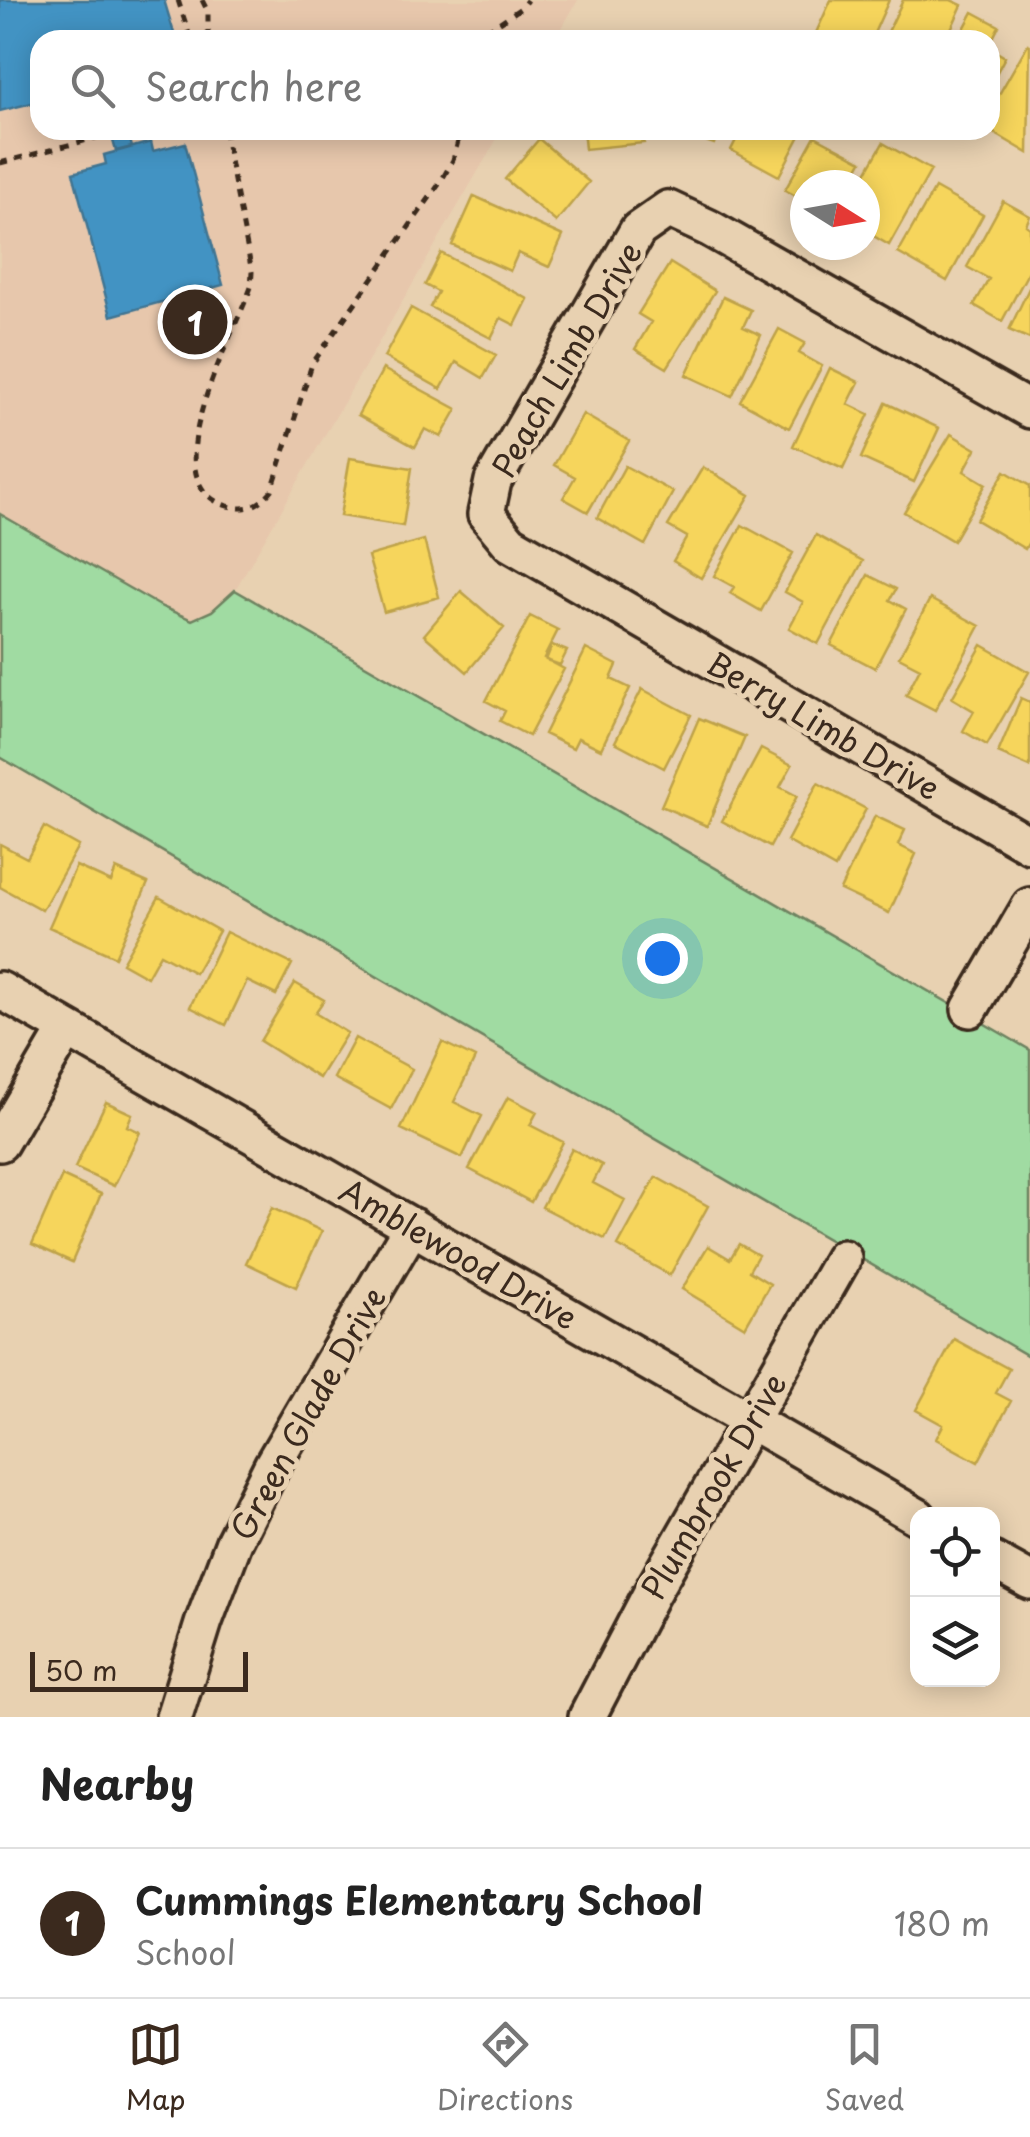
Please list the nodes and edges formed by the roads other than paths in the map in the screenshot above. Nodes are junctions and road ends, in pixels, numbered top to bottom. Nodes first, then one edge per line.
1 (1030, 410) edge
2 (617, 605) joint
3 (1030, 845) edge
4 (1030, 906) edge
5 (0, 990) edge
6 (970, 1009) dead end
7 (67, 1029) junction
8 (0, 1143) edge
9 (412, 1226) junction
10 (843, 1258) dead end
11 (751, 1422) junction
12 (910, 1512) edge
13 (1000, 1564) edge
14 (1030, 1581) edge
15 (174, 1717) edge
16 (587, 1717) edge

1 - 2 street, Peach Limb Drive
2 - 3 street, Berry Limb Drive
4 - 6 street
5 - 7 street, Amblewood Drive
7 - 8 street
7 - 9 street, Amblewood Drive
9 - 11 street, Amblewood Drive
9 - 15 street, Green Glade Drive
10 - 11 street, Plumbrook Drive
11 - 12 street, Amblewood Drive
11 - 16 street, Plumbrook Drive
13 - 14 street

